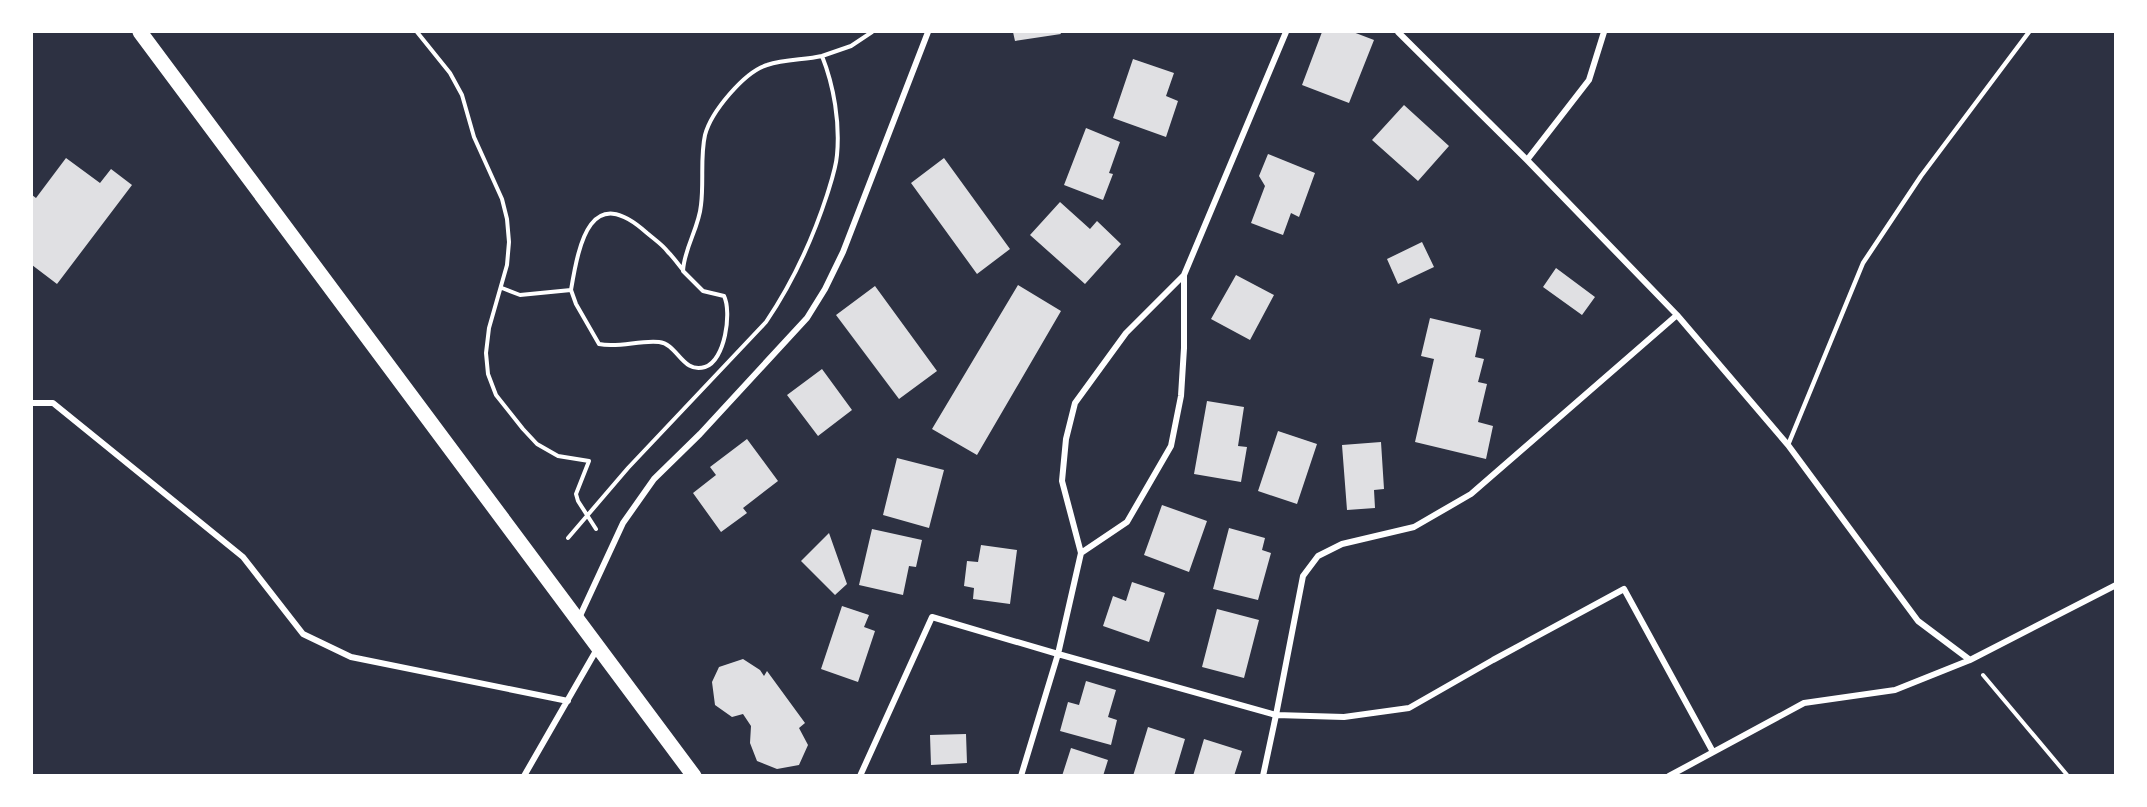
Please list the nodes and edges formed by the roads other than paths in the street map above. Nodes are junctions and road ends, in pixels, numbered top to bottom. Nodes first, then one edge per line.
1 (140, 32) edge
2 (928, 32) edge
3 (1286, 32) edge
4 (1398, 32) edge
5 (1604, 32) edge
6 (2029, 32) edge
7 (1527, 160) junction
8 (1184, 275) junction
9 (1677, 315) junction
10 (32, 403) edge
11 (1788, 445) junction
12 (1081, 554) junction
13 (2115, 585) edge
14 (579, 619) junction
15 (598, 647) junction
16 (1058, 654) junction
17 (1970, 660) junction
18 (568, 701) junction
19 (1276, 715) junction
20 (1713, 752) junction
21 (524, 776) edge
22 (694, 776) edge
23 (860, 776) edge
24 (1021, 776) edge
25 (1263, 776) edge
26 (1669, 776) edge

1 - 14 main road
2 - 14 street
3 - 8 street
4 - 7 street
5 - 7 street
6 - 11 lane
7 - 9 street
8 - 12 street
8 - 12 street
9 - 11 street
9 - 19 street
10 - 18 street
11 - 17 street
12 - 16 street
13 - 17 street
14 - 15 main road
15 - 18 street
15 - 22 main road
16 - 19 street
16 - 23 street
16 - 24 street
17 - 20 street
18 - 21 street
19 - 20 street
19 - 25 street
20 - 26 street

